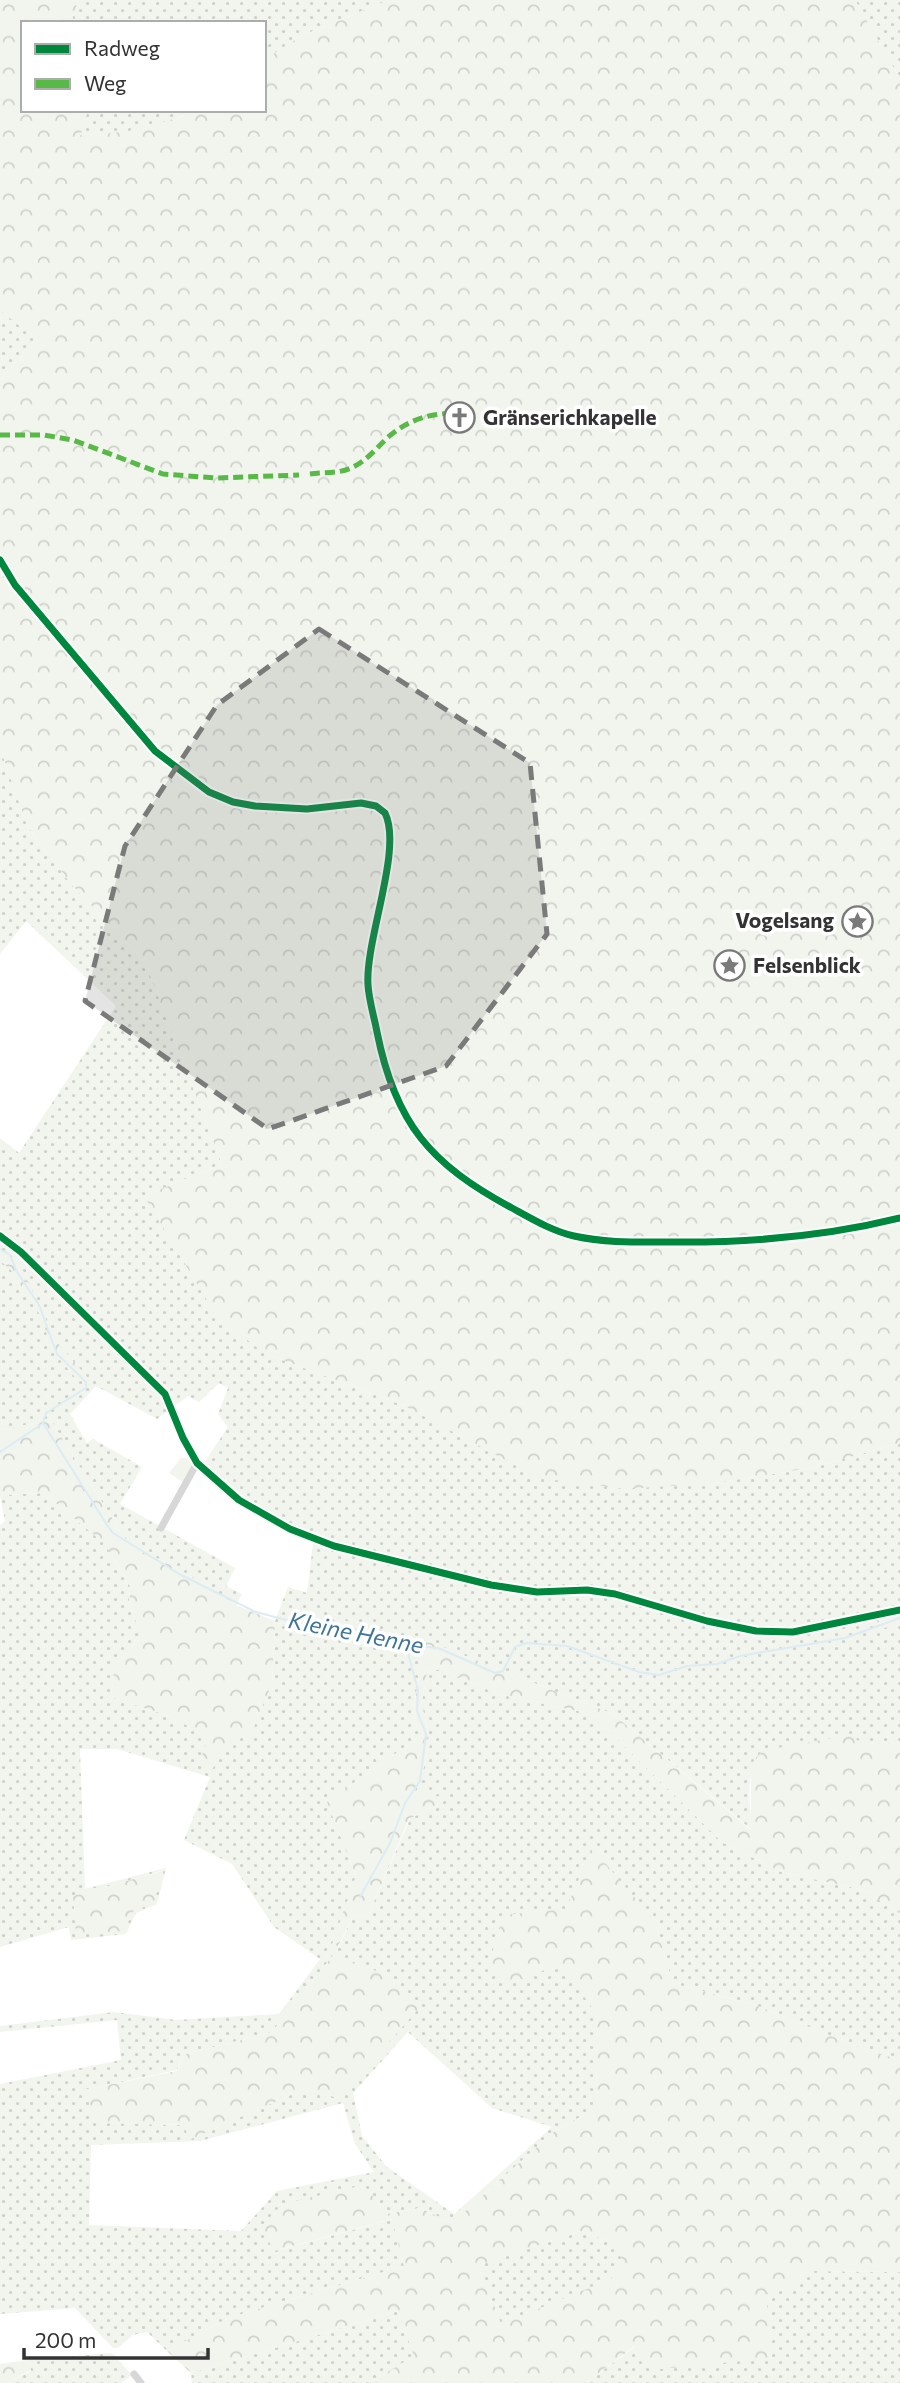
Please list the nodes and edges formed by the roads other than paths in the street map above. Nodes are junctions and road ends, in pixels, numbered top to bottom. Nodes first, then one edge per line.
1 (0, 560) edge
2 (900, 1218) edge
3 (0, 1236) edge
4 (197, 1463) junction
5 (161, 1528) dead end
6 (900, 1610) edge
7 (134, 2374) dead end
8 (141, 2383) edge

1 - 2 street
3 - 4 street
4 - 5 street
4 - 6 street
7 - 8 street

